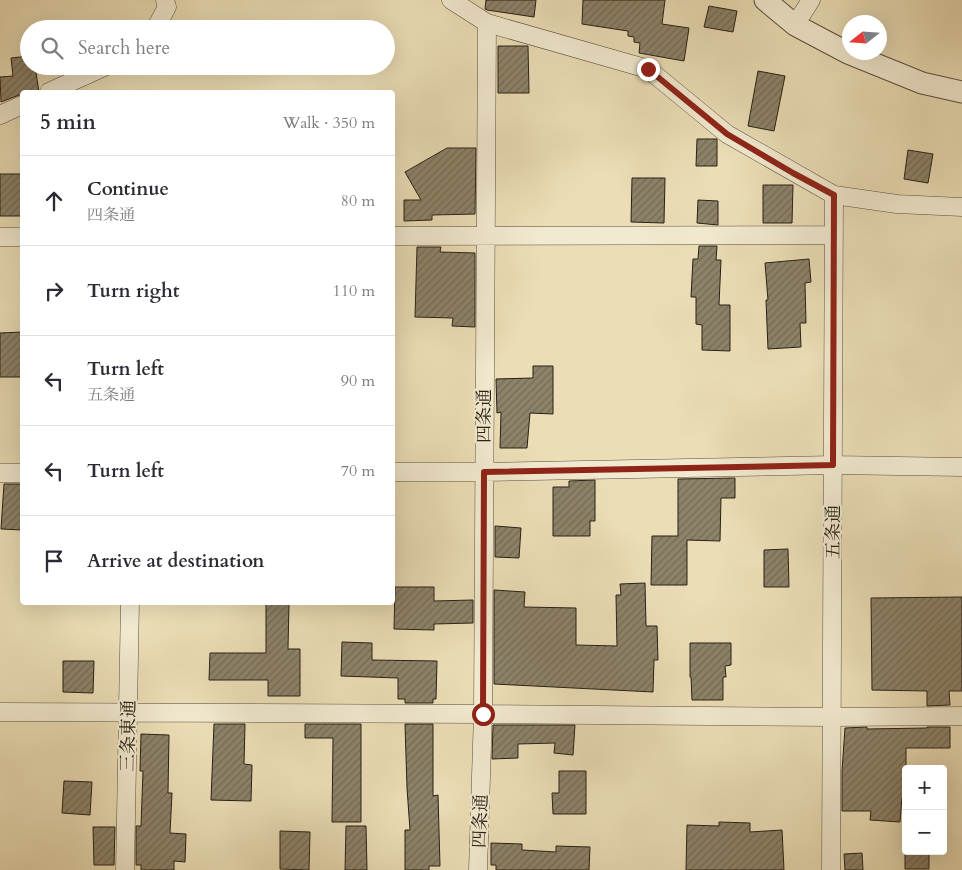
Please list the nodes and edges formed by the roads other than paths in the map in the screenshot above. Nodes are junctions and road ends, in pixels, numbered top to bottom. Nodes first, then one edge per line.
1 (165, 0) edge
2 (451, 0) edge
3 (765, 0) edge
4 (811, 0) edge
5 (160, 20) edge
6 (487, 23) junction
7 (795, 25) junction
8 (86, 75) edge
9 (53, 90) edge
10 (962, 92) edge
11 (20, 106) edge
12 (0, 115) edge
13 (834, 195) junction
14 (962, 206) edge
15 (485, 235) junction
16 (834, 235) junction
17 (395, 236) edge
18 (0, 237) edge
19 (20, 237) edge
20 (833, 465) junction
21 (962, 467) edge
22 (395, 472) edge
23 (484, 472) junction
24 (0, 473) edge
25 (20, 473) edge
26 (130, 605) edge
27 (0, 712) edge
28 (128, 712) junction
29 (483, 714) junction
30 (962, 716) edge
31 (832, 717) junction
32 (125, 870) edge
33 (478, 870) edge
34 (831, 870) edge

1 - 5 street
2 - 6 street
3 - 7 street
4 - 7 street
6 - 13 street
6 - 15 street, 四条通
7 - 10 street
8 - 9 street
11 - 12 street
13 - 14 street
13 - 16 street, 五条通
15 - 16 street
15 - 17 street
15 - 23 street, 四条通
16 - 20 street, 五条通
18 - 19 street
20 - 21 street
20 - 23 street
20 - 31 street, 五条通
22 - 23 street
23 - 29 street, 四条通
24 - 25 street
26 - 28 street, 三条東通
27 - 28 street
28 - 29 street
28 - 32 street, 三条東通
29 - 31 street
29 - 33 street, 四条通
30 - 31 street
31 - 34 street, 五条通

